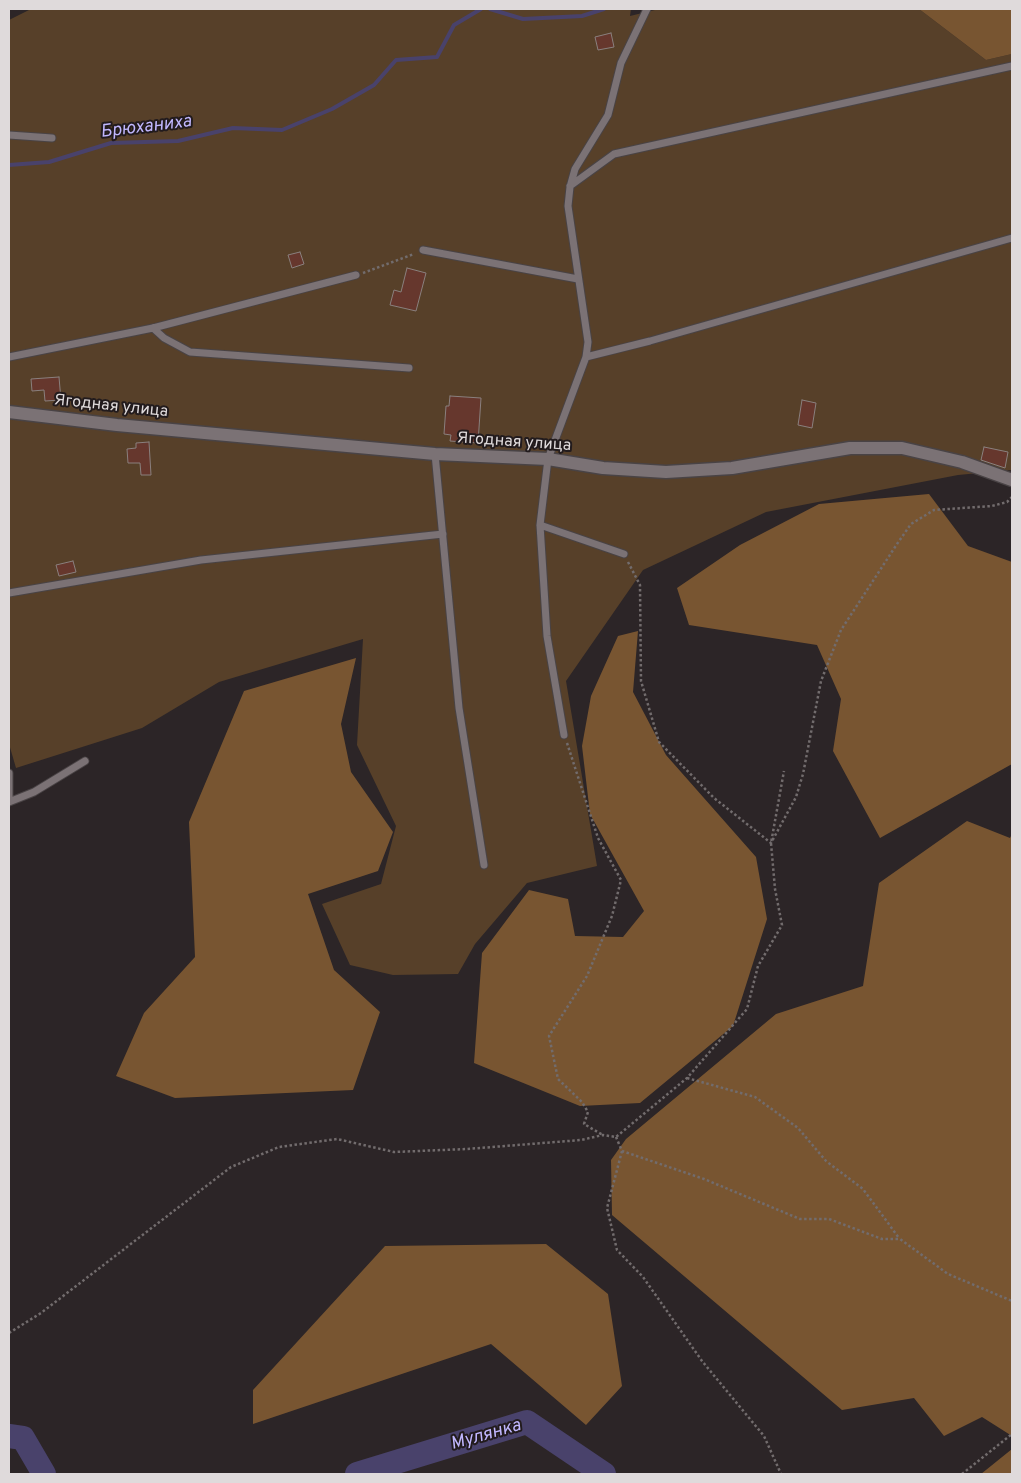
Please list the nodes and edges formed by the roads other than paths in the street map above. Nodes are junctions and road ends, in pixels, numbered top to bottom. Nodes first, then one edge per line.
1 (647, 9) edge
2 (1012, 66) edge
3 (9, 136) edge
4 (52, 138) dead end
5 (570, 187) junction
6 (1012, 238) edge
7 (423, 250) road end
8 (356, 275) road end
9 (578, 279) junction
10 (153, 328) junction
11 (9, 357) edge
12 (586, 357) junction
13 (409, 368) dead end
14 (9, 412) edge
15 (435, 454) junction
16 (548, 458) junction
17 (1012, 480) edge
18 (540, 525) junction
19 (443, 534) junction
20 (624, 554) road end
21 (9, 593) edge
22 (564, 735) road end
23 (85, 761) dead end
24 (9, 773) edge
25 (9, 797) edge
26 (9, 802) edge
27 (484, 865) dead end

1 - 5 lane
2 - 5 lane
3 - 4 lane
5 - 9 lane
6 - 12 lane
7 - 9 lane
8 - 10 lane
9 - 12 lane
10 - 11 lane
10 - 13 lane
12 - 16 lane
14 - 15 street, Ягодная улица
15 - 16 street, Ягодная улица
15 - 19 lane
16 - 17 street, Ягодная улица
16 - 18 lane
18 - 20 lane
18 - 22 lane
19 - 21 lane
19 - 27 lane
23 - 26 lane
24 - 25 lane

